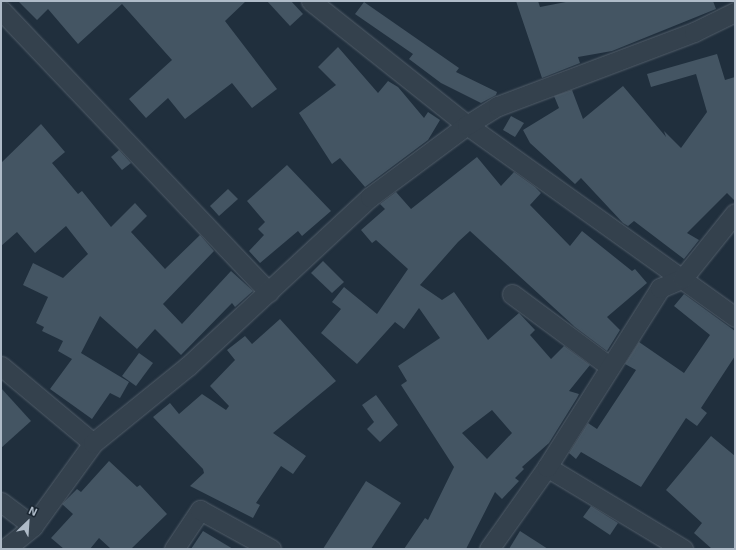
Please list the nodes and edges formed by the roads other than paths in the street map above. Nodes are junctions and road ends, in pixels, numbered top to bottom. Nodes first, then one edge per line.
1 (311, 1) edge
2 (1, 10) edge
3 (735, 12) edge
4 (467, 124) junction
5 (735, 213) edge
6 (683, 278) junction
7 (270, 292) junction
8 (512, 294) dead end
9 (735, 317) edge
10 (1, 366) edge
11 (609, 366) junction
12 (93, 443) junction
13 (547, 467) junction
14 (1, 502) edge
15 (33, 526) junction
16 (5, 549) edge
17 (174, 549) edge
18 (271, 549) edge
19 (489, 549) edge
20 (683, 549) edge

1 - 4 street
2 - 7 street
3 - 4 street
4 - 6 street
4 - 7 street
5 - 6 street
6 - 9 street
6 - 11 street
7 - 12 street
8 - 11 street
10 - 12 street
11 - 13 street
12 - 15 street
13 - 19 street
13 - 20 street
14 - 15 street
15 - 16 street
17 - 18 street

